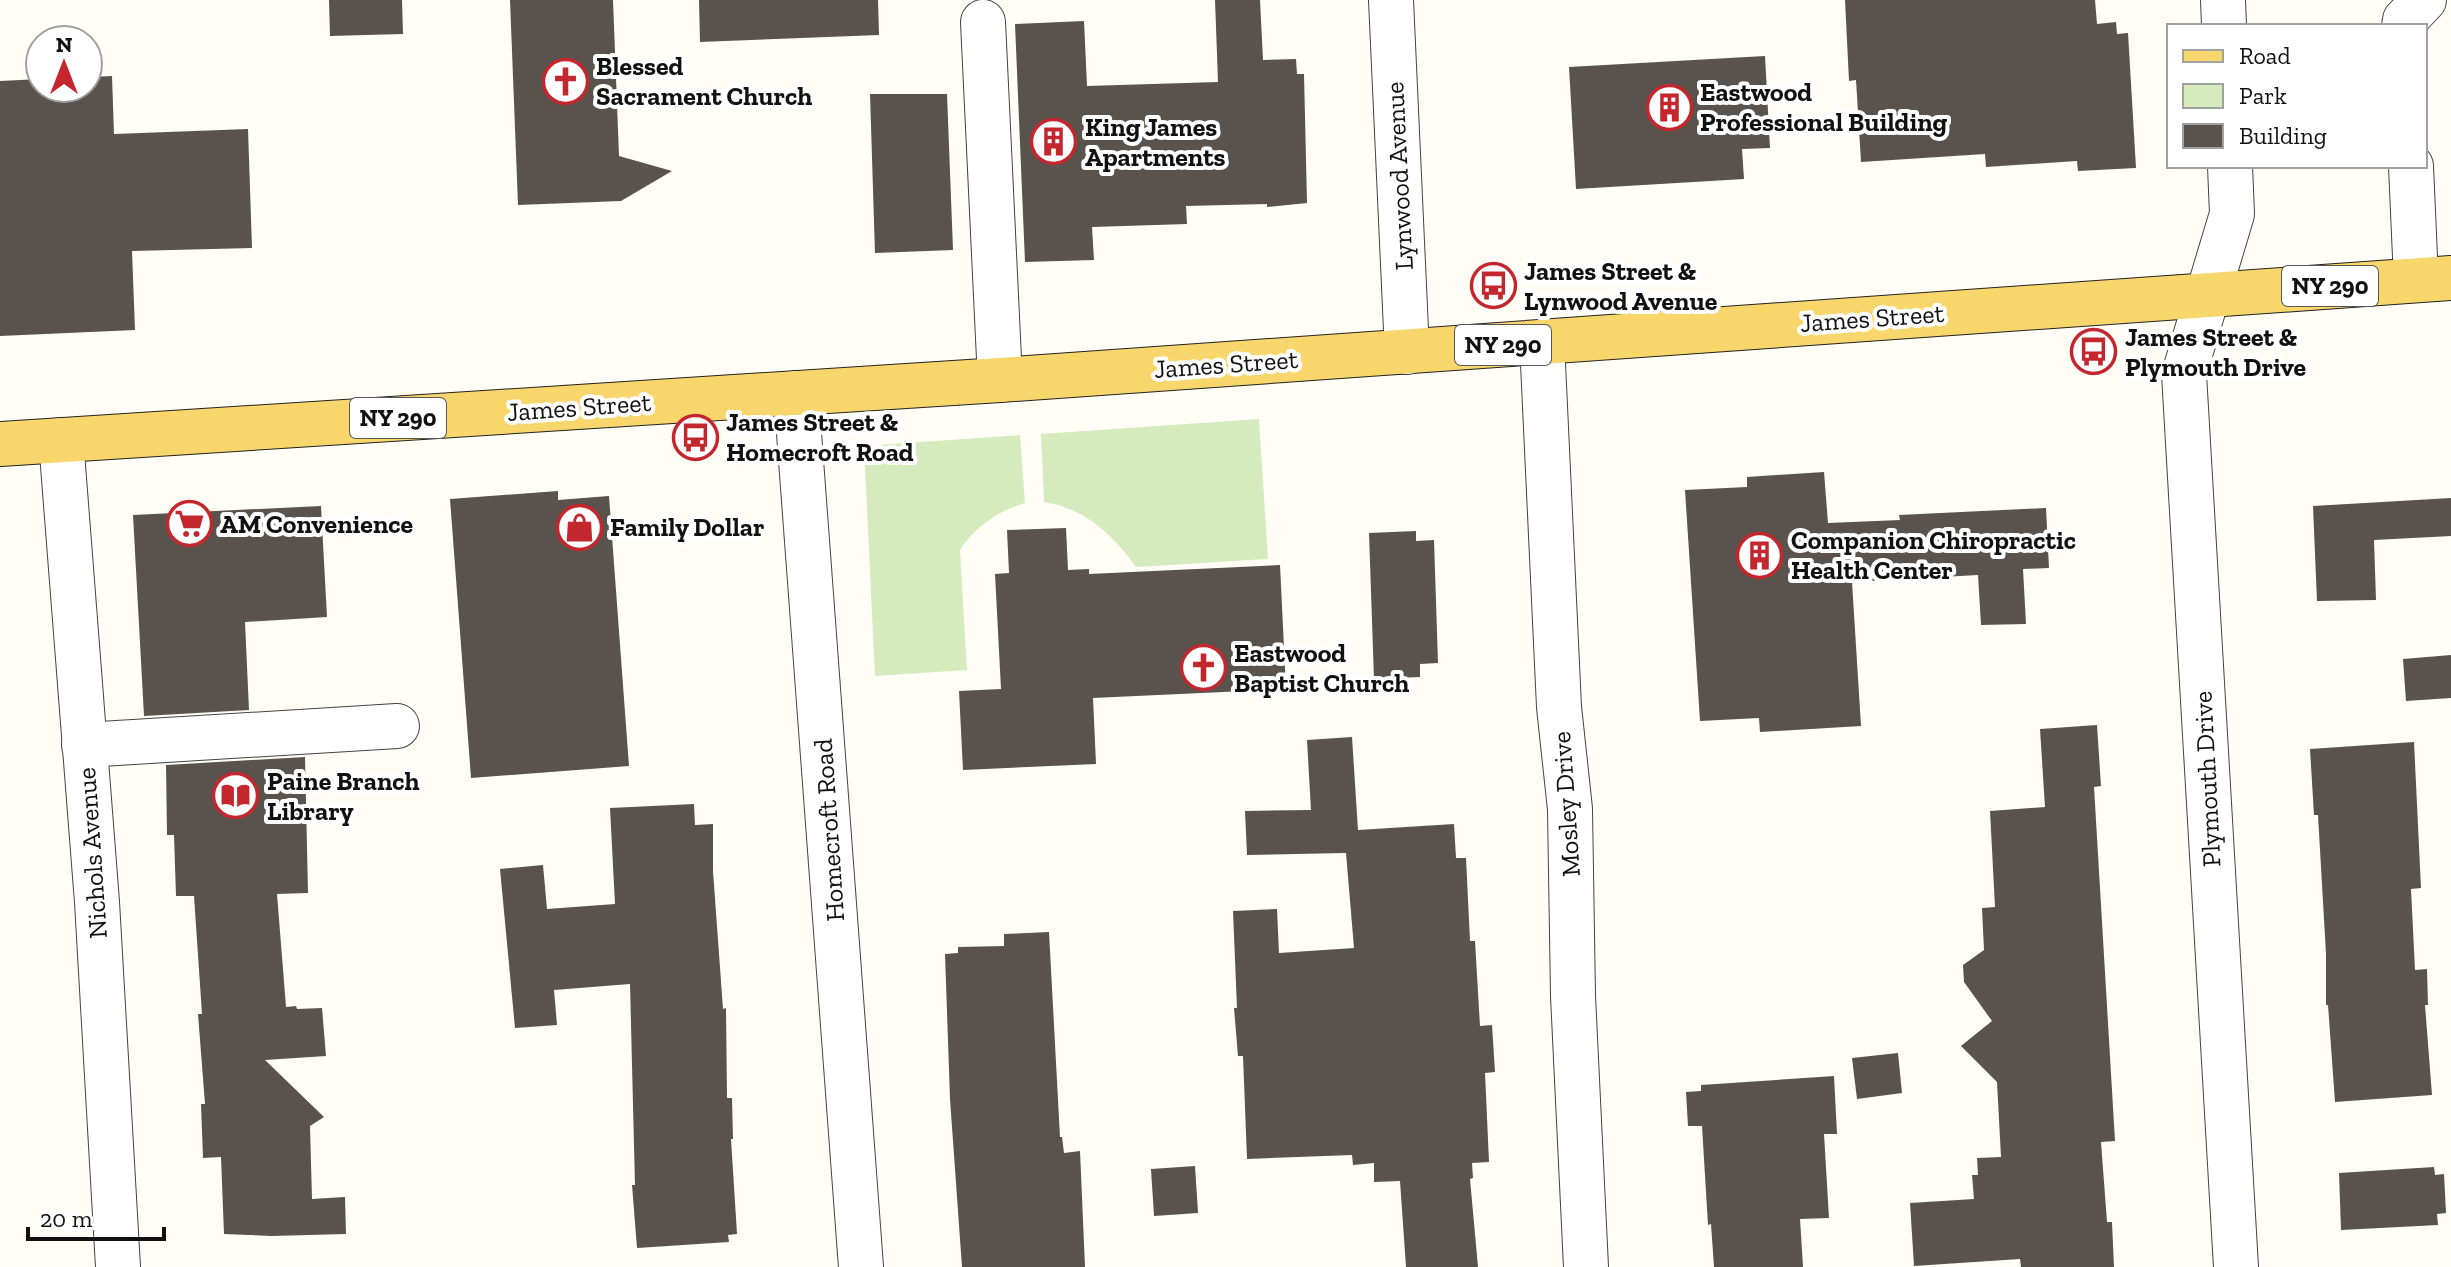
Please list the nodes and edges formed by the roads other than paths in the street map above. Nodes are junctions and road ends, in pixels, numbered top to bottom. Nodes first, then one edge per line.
1 (1391, 0) edge
2 (2223, 0) edge
3 (2424, 0) edge
4 (983, 22) dead end
5 (2224, 24) edge
6 (2404, 24) edge
7 (2230, 168) edge
8 (2411, 168) edge
9 (2434, 279) edge
10 (2209, 294) junction
11 (1542, 342) junction
12 (1407, 352) junction
13 (1000, 380) junction
14 (796, 393) junction
15 (61, 440) junction
16 (0, 444) edge
17 (397, 726) dead end
18 (84, 745) junction
19 (118, 1267) edge
20 (861, 1267) edge
21 (1586, 1267) edge
22 (2236, 1267) edge

1 - 12 street, Lynwood Avenue
2 - 5 street
3 - 6 street
4 - 13 street
7 - 10 street, Plymouth Drive
8 - 9 street
9 - 10 main road, James Street / NY 290
10 - 11 main road, James Street / NY 290
10 - 22 street, Plymouth Drive
11 - 12 main road, James Street / NY 290
11 - 21 street, Mosley Drive
12 - 13 main road, James Street / NY 290
13 - 14 main road, James Street / NY 290
14 - 15 main road, James Street / NY 290
14 - 20 street, Homecroft Road
15 - 16 main road, James Street / NY 290
15 - 18 street, Nichols Avenue
17 - 18 street
18 - 19 street, Nichols Avenue

